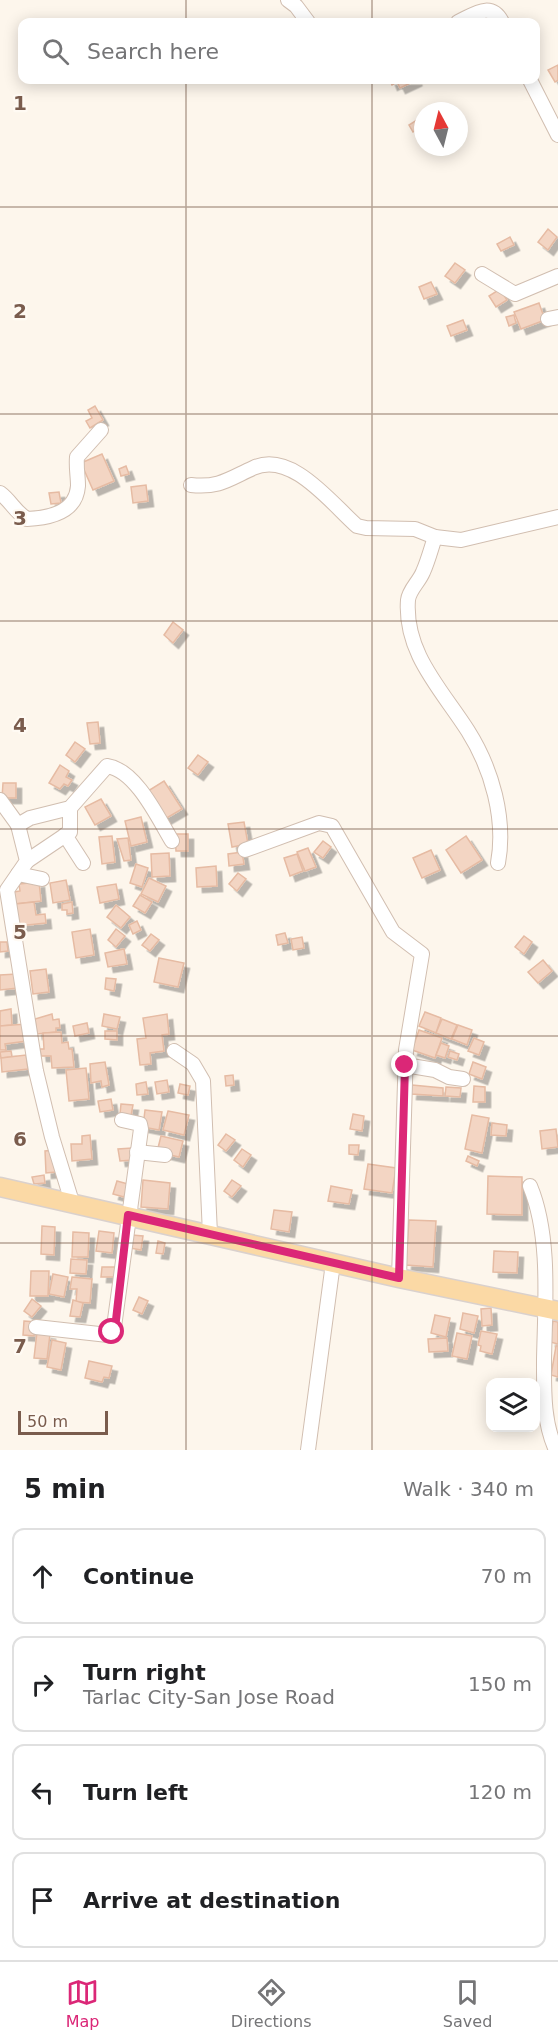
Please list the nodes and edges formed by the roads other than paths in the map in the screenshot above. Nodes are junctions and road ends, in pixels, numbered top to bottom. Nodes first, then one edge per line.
1 (288, 0) edge
2 (304, 18) edge
3 (467, 18) edge
4 (500, 18) edge
5 (532, 84) edge
6 (558, 135) edge
7 (482, 274) dead end
8 (558, 276) edge
9 (101, 430) dead end
10 (191, 485) dead end
11 (0, 493) edge
12 (558, 517) edge
13 (435, 537) junction
14 (0, 800) edge
15 (70, 808) junction
16 (18, 825) junction
17 (65, 835) junction
18 (172, 841) dead end
19 (245, 850) dead end
20 (27, 861) junction
21 (83, 863) dead end
22 (498, 863) dead end
23 (18, 874) junction
24 (42, 879) dead end
25 (174, 1051) dead end
26 (405, 1065) junction
27 (464, 1079) dead end
28 (122, 1120) dead end
29 (137, 1152) junction
30 (165, 1155) dead end
31 (0, 1186) edge
32 (531, 1186) dead end
33 (72, 1202) junction
34 (128, 1215) junction
35 (210, 1234) junction
36 (333, 1263) junction
37 (399, 1278) junction
38 (551, 1310) edge
39 (36, 1327) dead end
40 (308, 1450) edge
41 (556, 1450) edge

1 - 2 street
3 - 4 street
5 - 6 street
7 - 8 street
9 - 11 street
10 - 13 street
12 - 13 street
13 - 22 street
14 - 16 street
15 - 16 street
15 - 17 street
15 - 18 street
16 - 20 street
17 - 20 street
17 - 21 street
19 - 26 street
20 - 23 street
23 - 24 street
23 - 33 street
25 - 35 street
26 - 27 street
26 - 37 street
28 - 29 street
29 - 30 street
29 - 34 street
31 - 33 main road
32 - 38 street
33 - 34 main road
34 - 35 main road
34 - 39 street
35 - 36 main road
36 - 37 main road
36 - 40 street
37 - 38 main road
38 - 41 street

